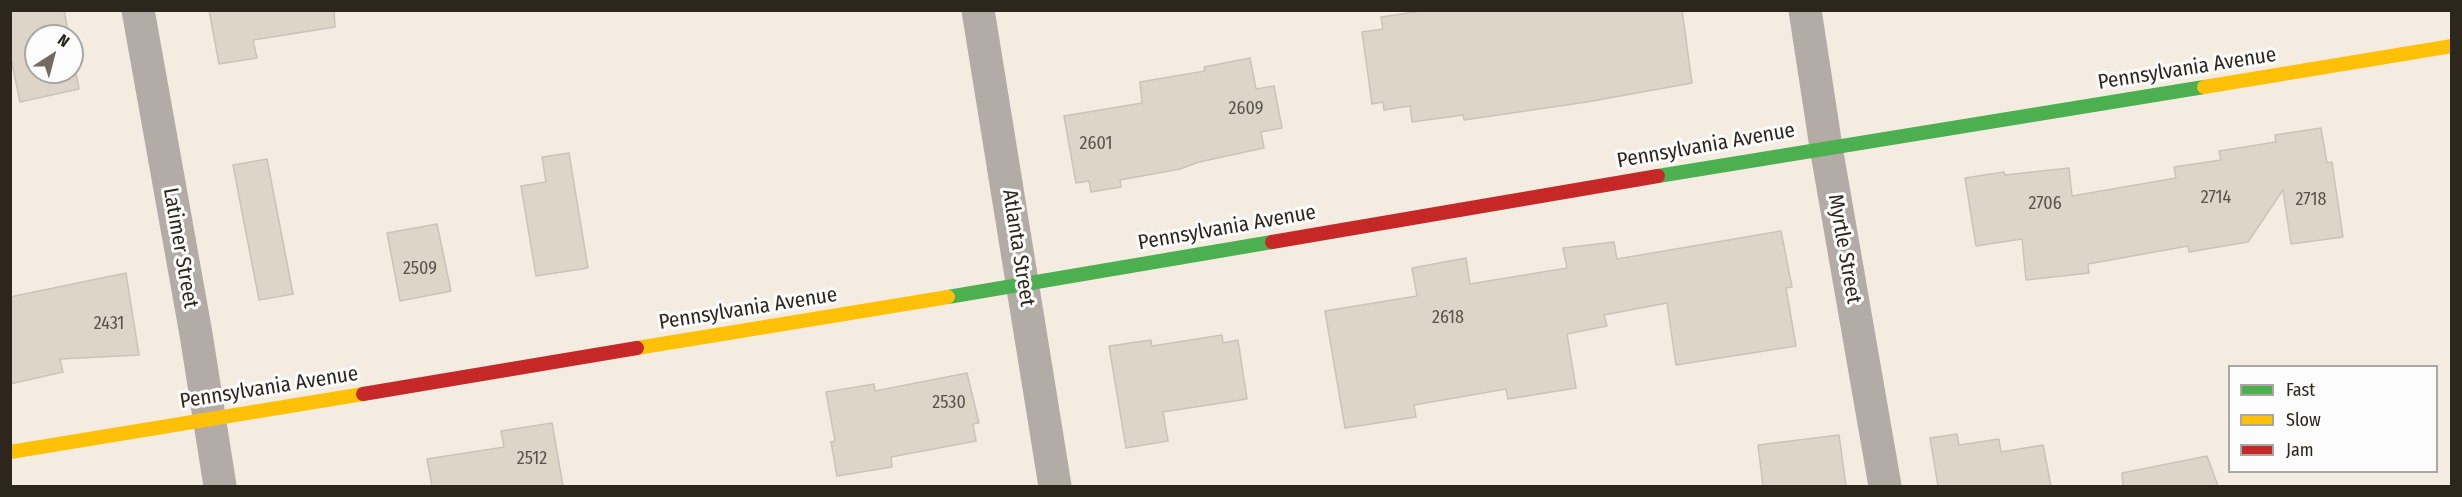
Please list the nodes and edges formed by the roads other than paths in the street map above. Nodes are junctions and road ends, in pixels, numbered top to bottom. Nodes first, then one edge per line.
1 (138, 10) edge
2 (978, 10) edge
3 (1805, 10) edge
4 (2451, 46) edge
5 (1826, 147) junction
6 (1024, 284) junction
7 (208, 420) junction
8 (10, 452) edge
9 (220, 486) edge
10 (1055, 486) edge
11 (1885, 486) edge

1 - 7 street, Latimer Street
2 - 6 street, Atlanta Street
3 - 5 street, Myrtle Street
4 - 5 street, Pennsylvania Avenue
5 - 6 street, Pennsylvania Avenue
5 - 11 street, Myrtle Street
6 - 7 street, Pennsylvania Avenue
6 - 10 street, Atlanta Street
7 - 8 street, Pennsylvania Avenue
7 - 9 street, Latimer Street

